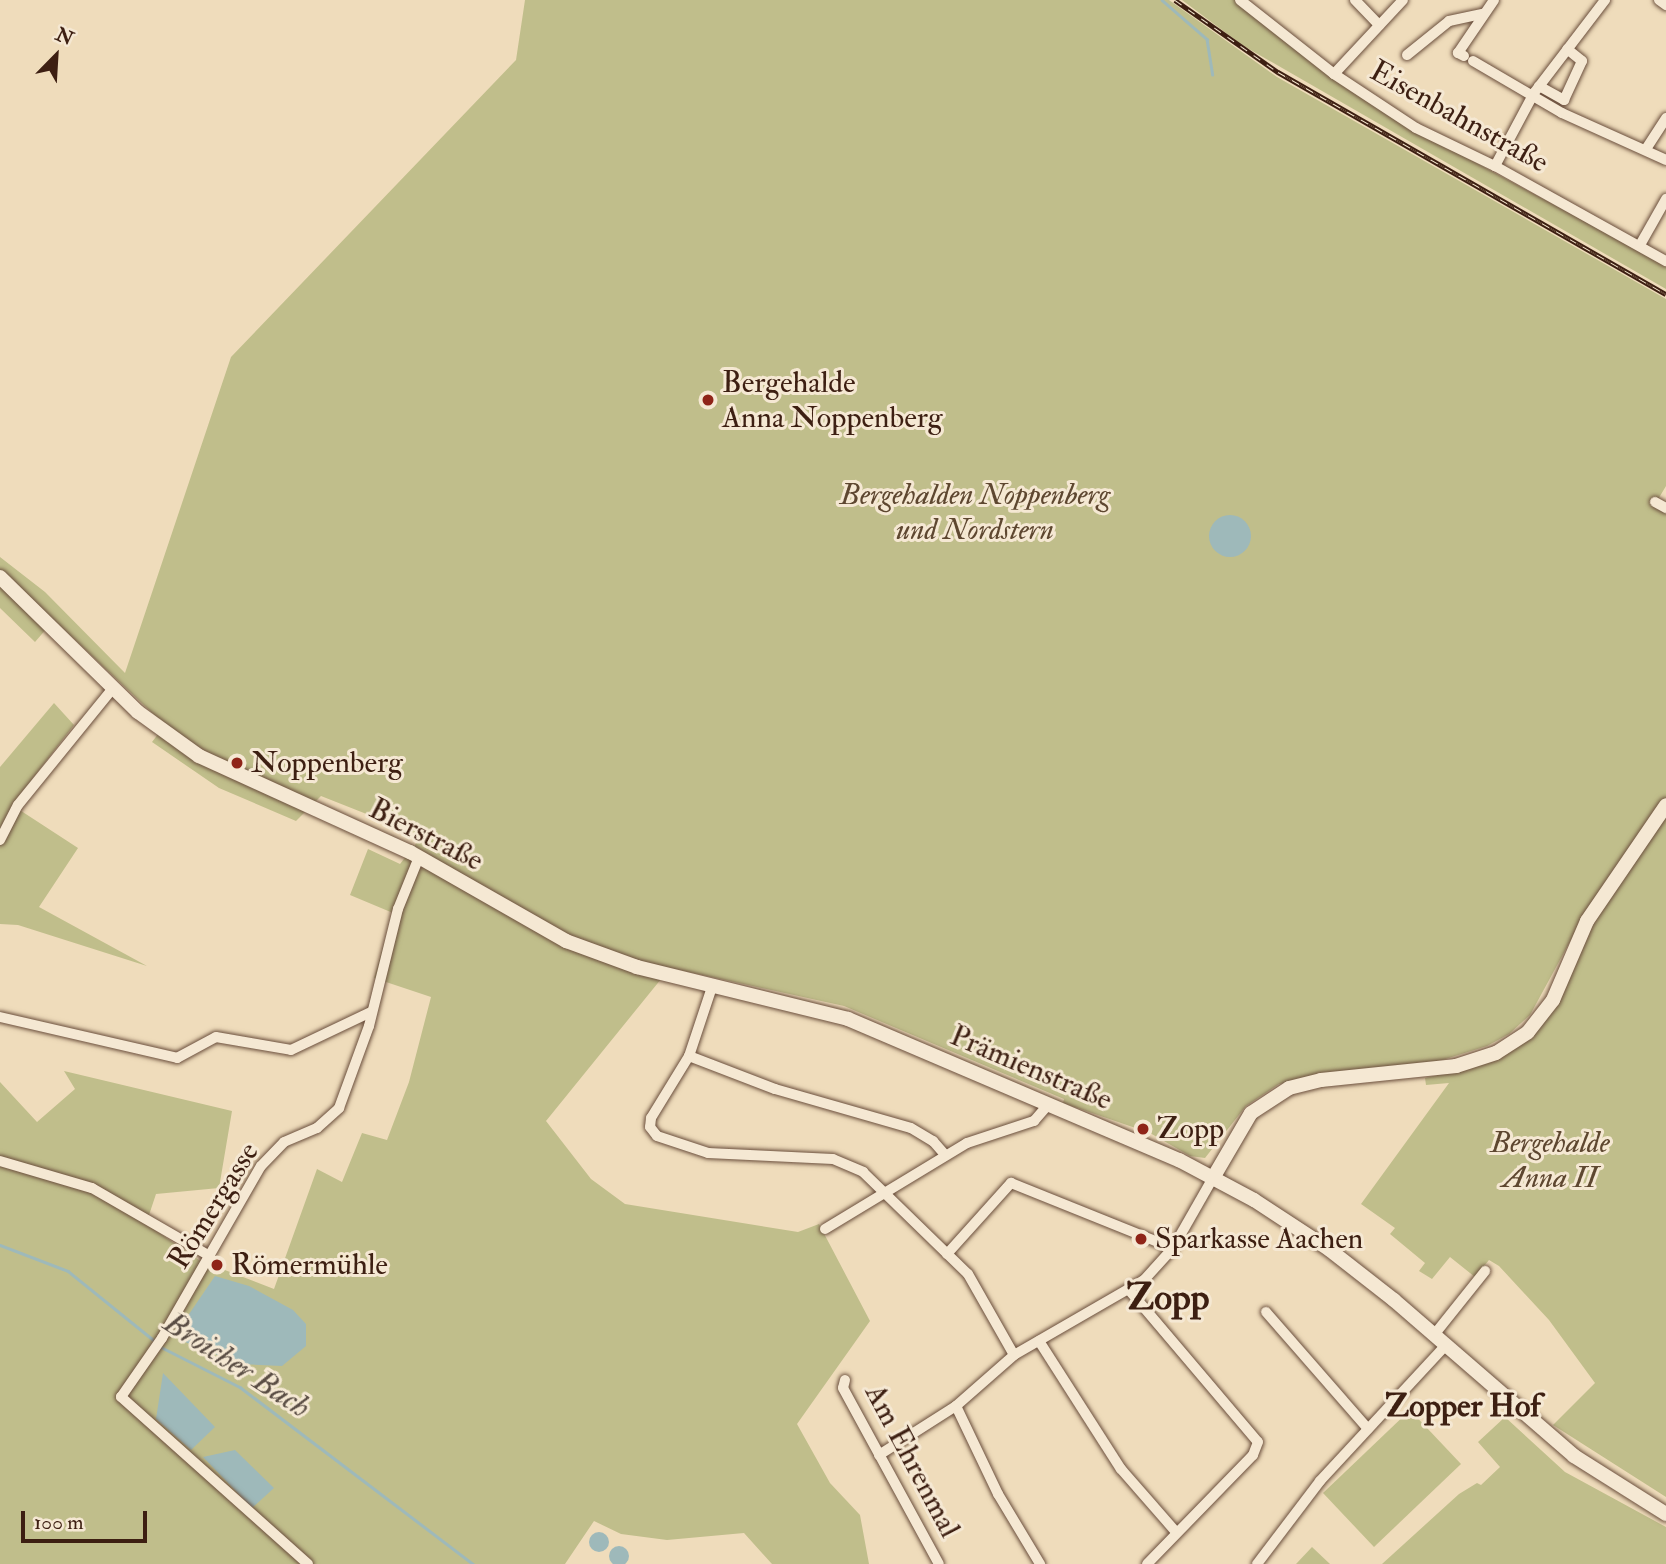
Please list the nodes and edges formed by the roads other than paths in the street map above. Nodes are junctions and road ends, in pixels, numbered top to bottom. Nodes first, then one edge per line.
1 (1240, 0) edge
2 (1355, 0) edge
3 (1403, 0) edge
4 (1494, 0) edge
5 (1605, 0) edge
6 (1659, 0) edge
7 (1666, 5) edge
8 (1483, 14) junction
9 (1379, 25) junction
10 (1567, 49) junction
11 (1408, 55) dead end
12 (1334, 74) junction
13 (1537, 90) junction
14 (1666, 118) edge
15 (1646, 149) junction
16 (1666, 160) edge
17 (1495, 166) junction
18 (1666, 199) edge
19 (1640, 245) junction
20 (1666, 261) edge
21 (1654, 502) dead end
22 (1666, 508) edge
23 (0, 577) edge
24 (113, 688) junction
25 (1666, 805) edge
26 (0, 840) edge
27 (419, 857) junction
28 (684, 978) joint
29 (713, 984) junction
30 (371, 1012) junction
31 (0, 1017) edge
32 (689, 1056) junction
33 (1049, 1104) junction
34 (945, 1155) junction
35 (0, 1161) edge
36 (1213, 1178) junction
37 (887, 1194) junction
38 (825, 1229) dead end
39 (1173, 1248) junction
40 (947, 1254) junction
41 (209, 1256) junction
42 (1485, 1271) dead end
43 (1129, 1290) junction
44 (1266, 1312) dead end
45 (1434, 1335) junction
46 (1039, 1341) junction
47 (1446, 1345) junction
48 (1014, 1355) junction
49 (845, 1380) dead end
50 (956, 1406) junction
51 (1368, 1429) junction
52 (878, 1455) junction
53 (1666, 1514) edge
54 (1176, 1532) junction
55 (308, 1564) edge
56 (939, 1564) edge
57 (1040, 1564) edge
58 (1147, 1564) edge
59 (1257, 1564) edge

1 - 12 street, Eisenbahnstraße
2 - 9 street
3 - 9 street
4 - 8 street
5 - 10 street
6 - 7 street
8 - 11 street
8 - 13 street
9 - 12 street
10 - 13 street
10 - 13 street
12 - 17 street, Eisenbahnstraße
13 - 15 street
13 - 17 street
14 - 15 street
15 - 16 street
17 - 19 street, Eisenbahnstraße
18 - 19 street
19 - 20 street, Eisenbahnstraße
21 - 22 street
23 - 24 main road, Bierstraße
24 - 26 street
24 - 27 main road, Bierstraße
25 - 36 main road
27 - 28 main road, Bierstraße
27 - 30 street, Römergasse
28 - 29 main road, Prämienstraße
29 - 32 street
29 - 33 main road, Prämienstraße
30 - 31 street
30 - 41 street, Römergasse
32 - 34 street
32 - 37 street
33 - 34 street
33 - 36 main road, Prämienstraße
34 - 37 street
35 - 41 street
36 - 39 street
36 - 45 main road, Prämienstraße
37 - 38 street
37 - 40 street
39 - 40 street
39 - 43 street
40 - 48 street
41 - 55 street, Römergasse
42 - 45 street
43 - 46 street
43 - 54 street
44 - 51 street
45 - 47 main road, Prämienstraße
46 - 48 street
46 - 54 street
47 - 51 street
47 - 53 main road, Prämienstraße
48 - 50 street
49 - 52 street, Am Ehrenmal
50 - 52 street
50 - 57 street
51 - 59 street
52 - 56 street, Am Ehrenmal
54 - 58 street

